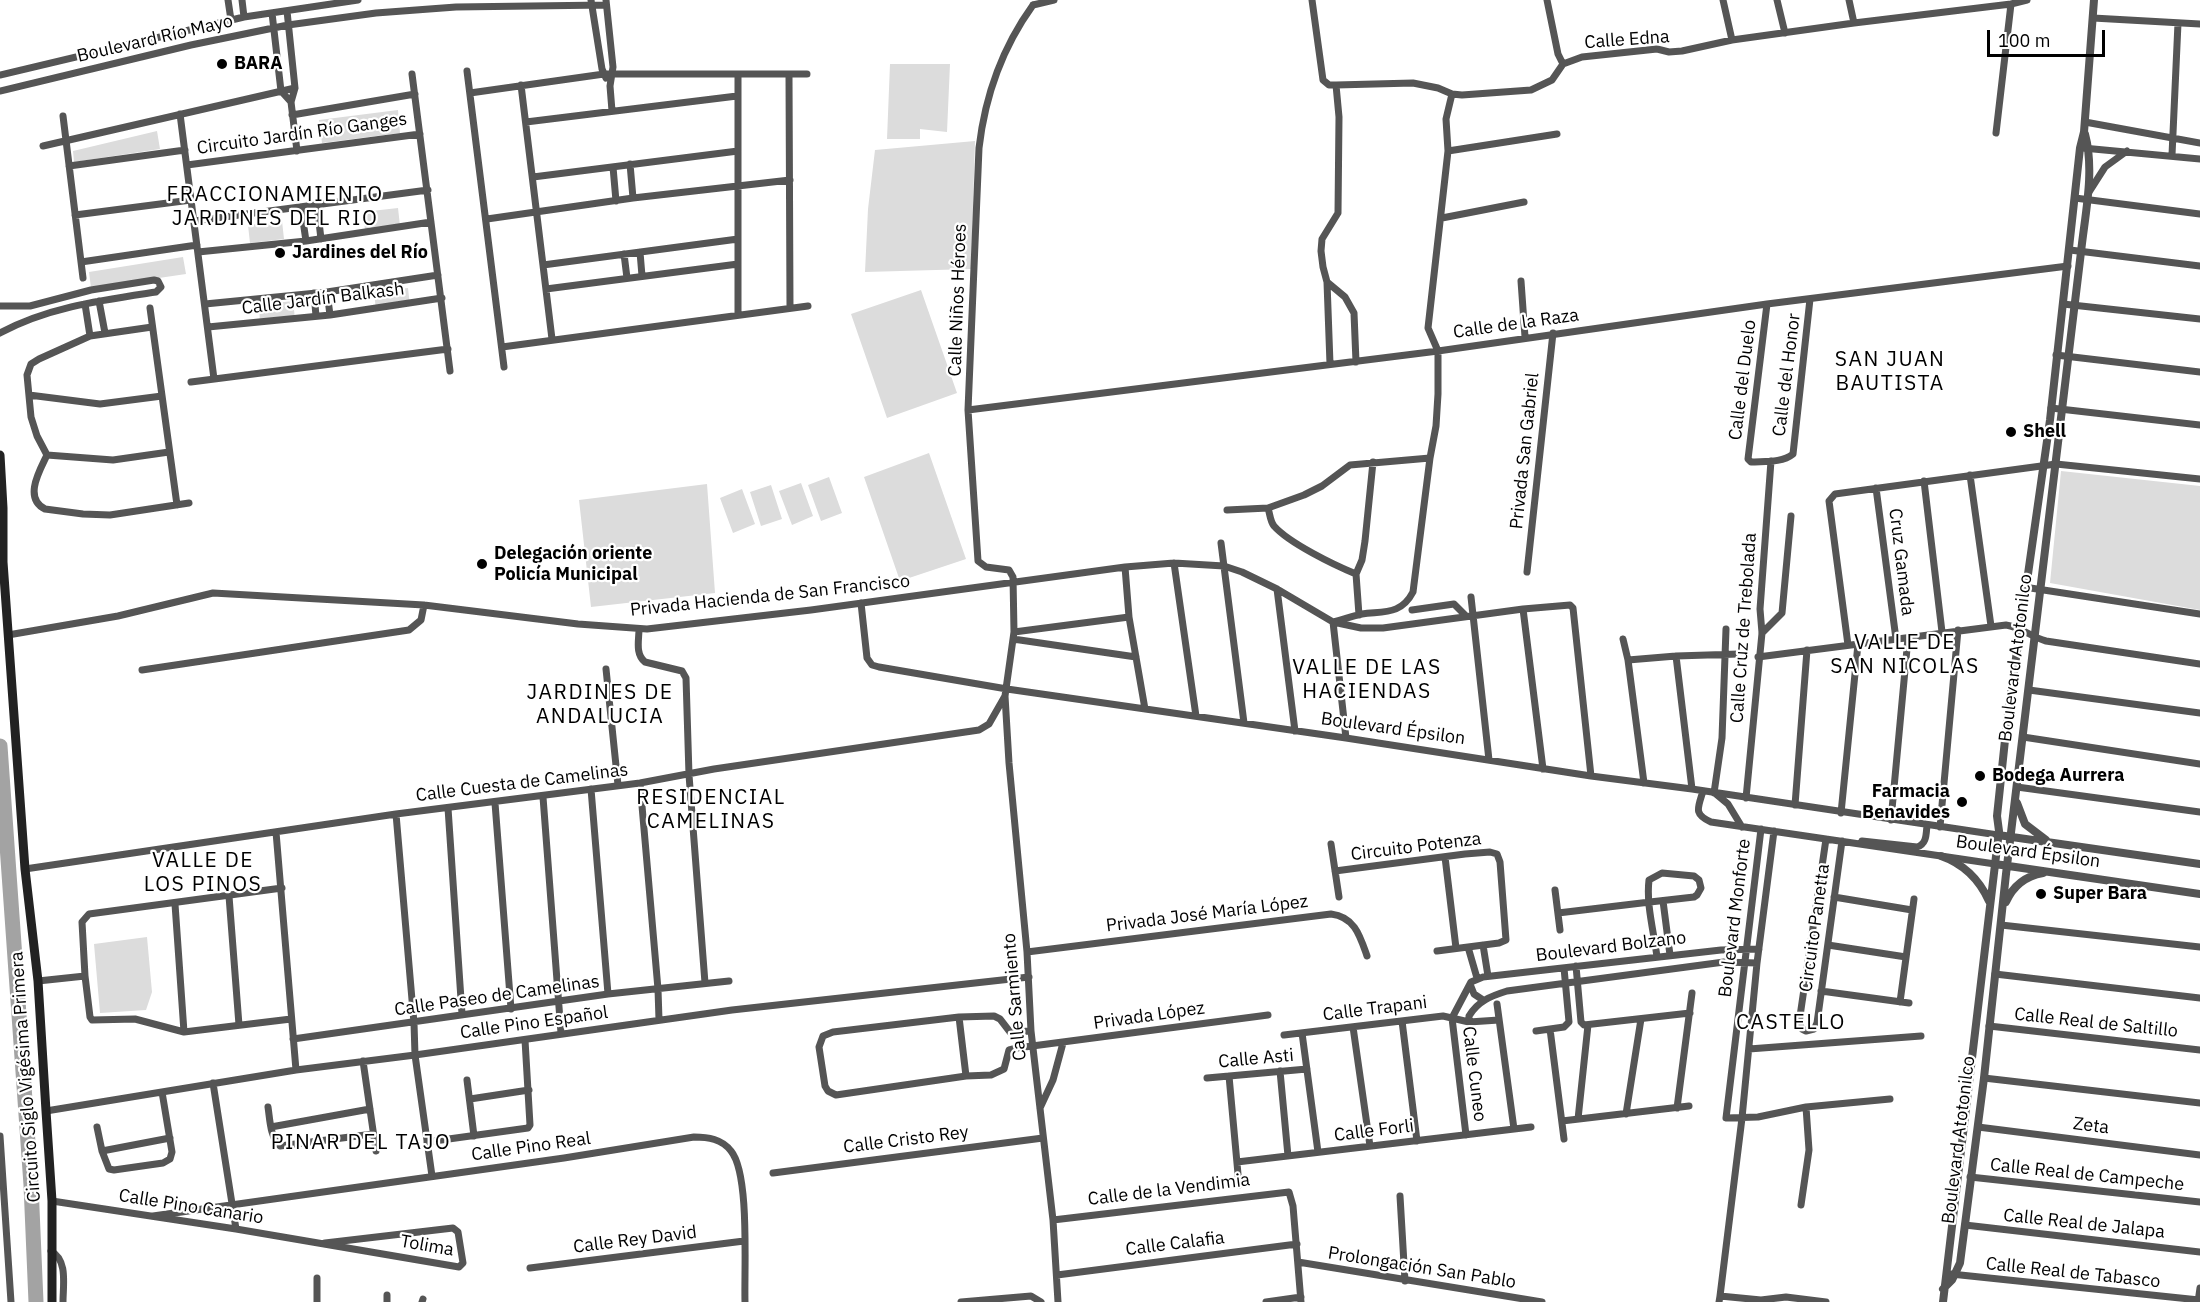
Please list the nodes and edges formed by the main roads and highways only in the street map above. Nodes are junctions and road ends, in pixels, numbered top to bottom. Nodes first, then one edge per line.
1 (0, 455) edge
2 (52, 1302) edge

1 - 2 main road, Circuito Siglo Vigésima Primera

